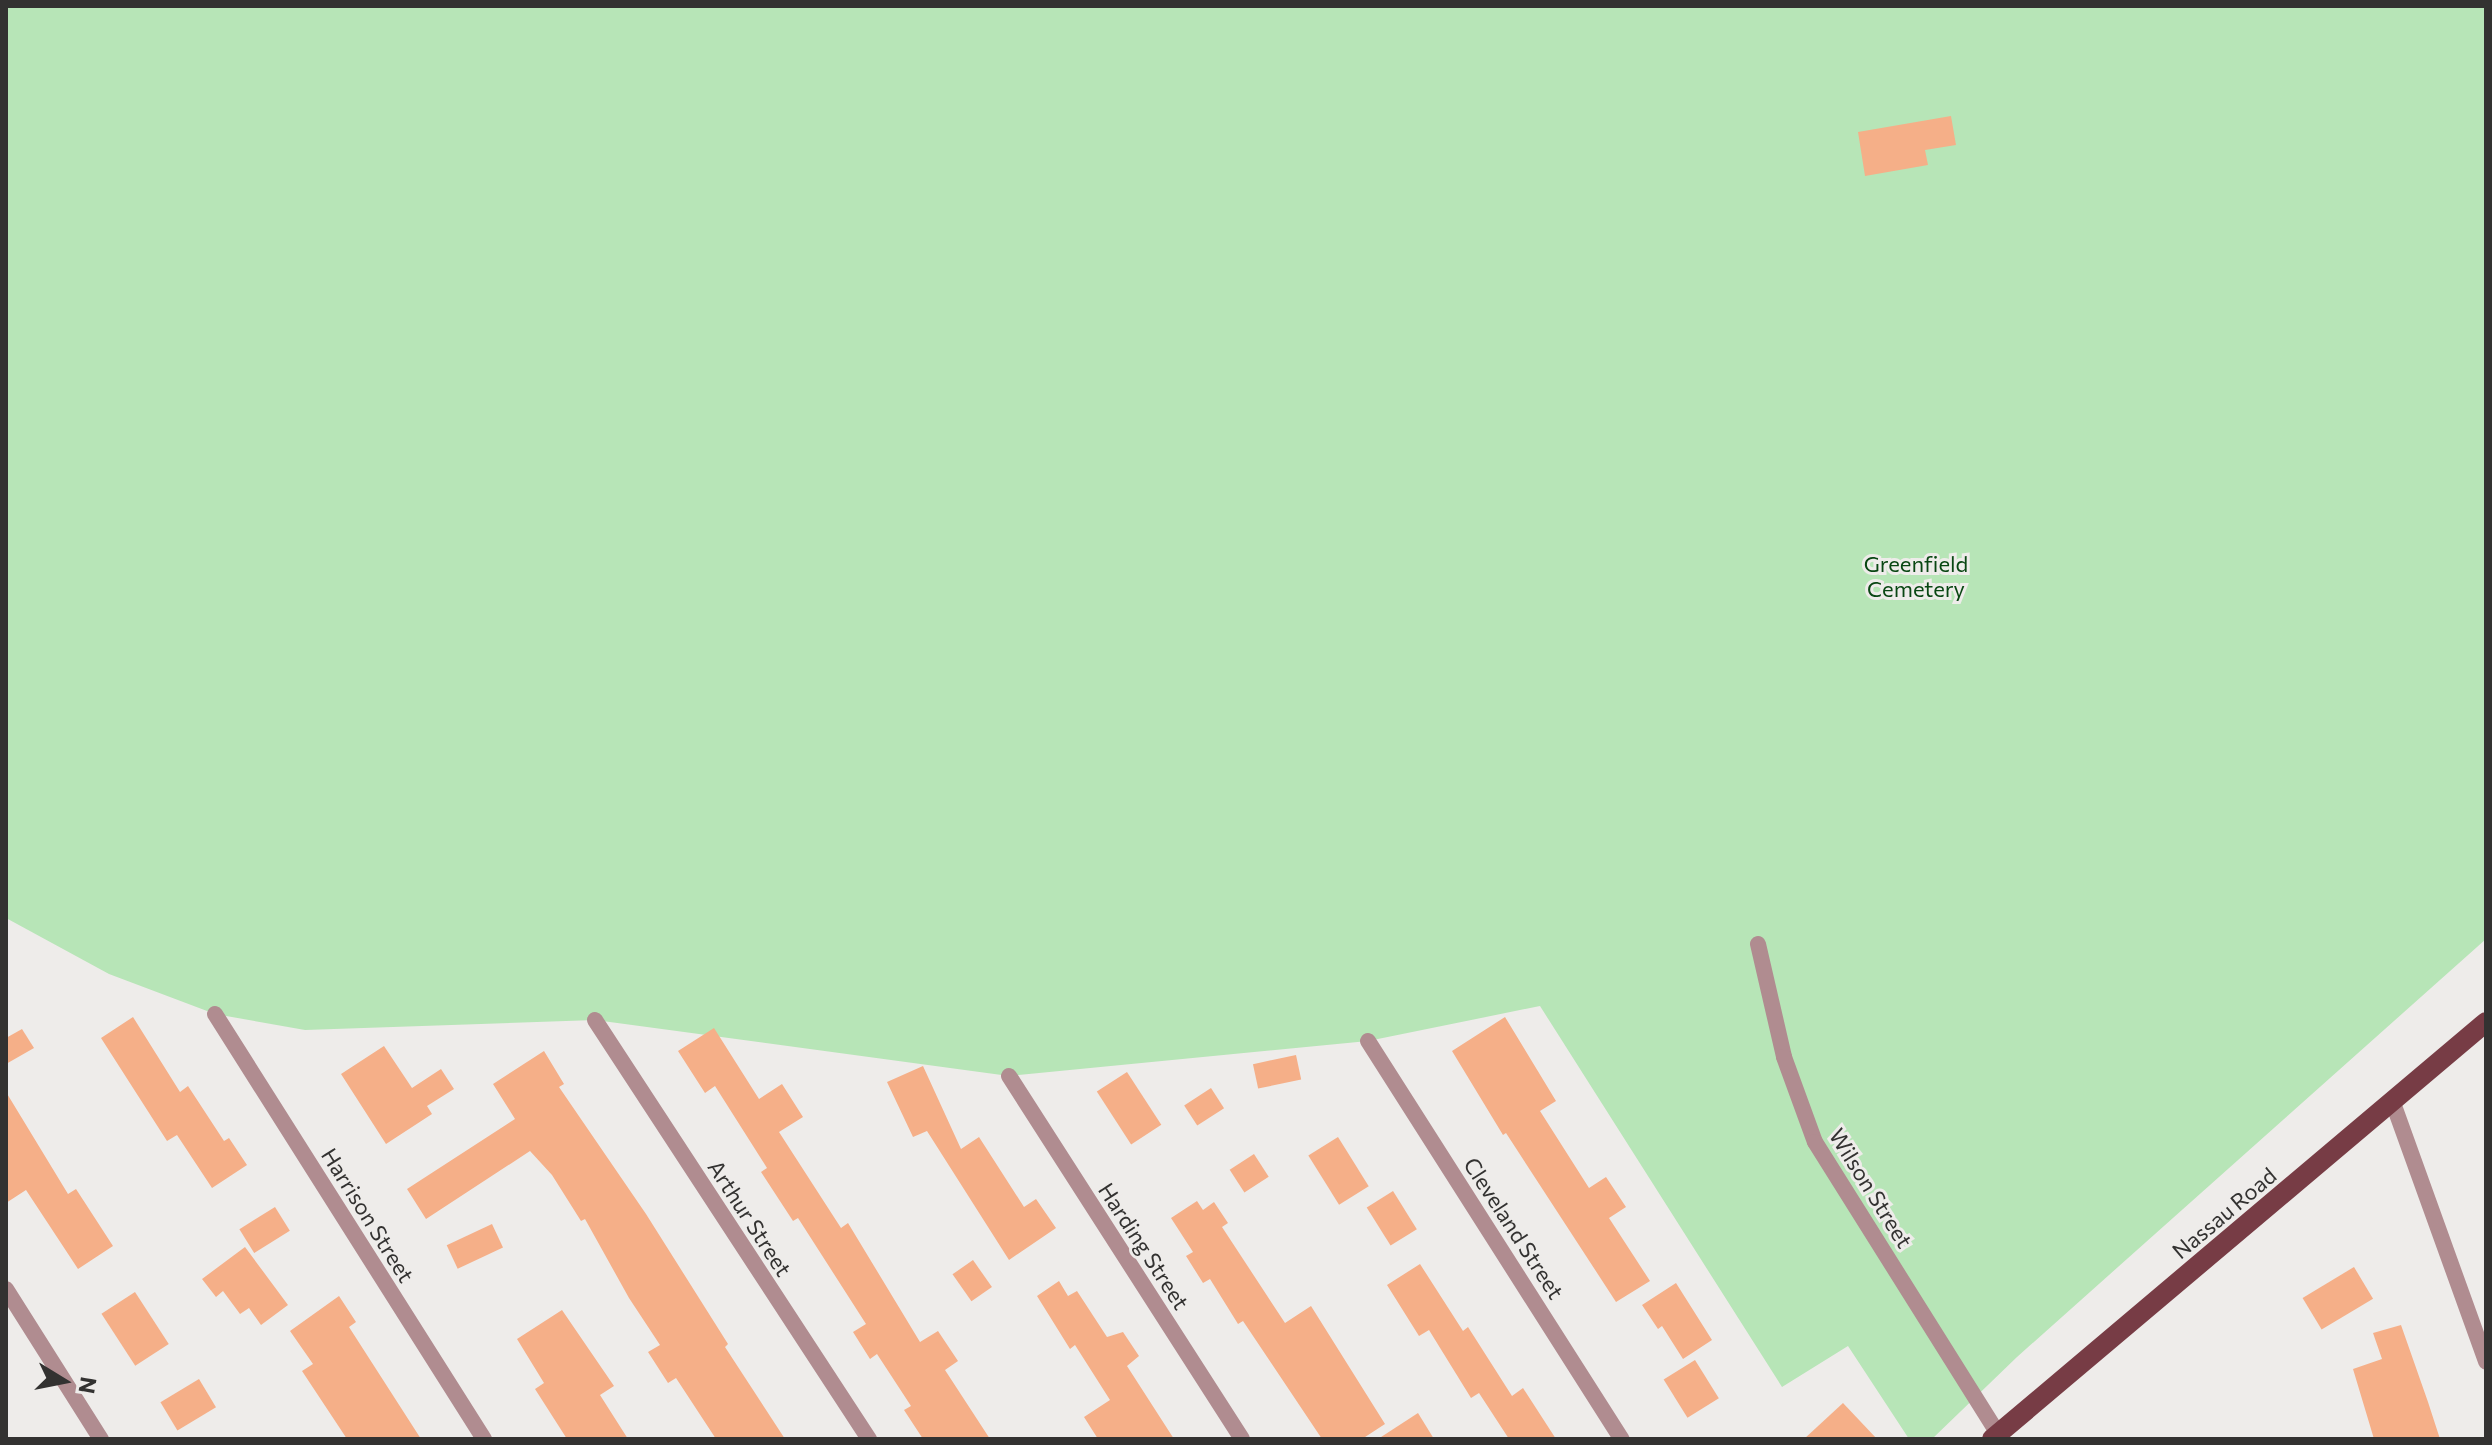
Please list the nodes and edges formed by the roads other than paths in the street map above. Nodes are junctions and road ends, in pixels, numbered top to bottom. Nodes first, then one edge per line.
1 (1758, 944) dead end
2 (215, 1014) dead end
3 (595, 1020) dead end
4 (2486, 1022) edge
5 (1368, 1041) dead end
6 (1009, 1076) dead end
7 (2393, 1103) junction
8 (6, 1289) edge
9 (2486, 1362) edge
10 (1995, 1436) edge
11 (101, 1439) edge
12 (484, 1439) edge
13 (869, 1439) edge
14 (1242, 1439) edge
15 (1622, 1439) edge

1 - 10 street, Wilson Street
2 - 12 street, Harrison Street
3 - 13 street, Arthur Street
4 - 7 main road, Nassau Road
5 - 15 street, Cleveland Street
6 - 14 street, Harding Street
7 - 9 street
7 - 10 main road, Nassau Road
8 - 11 street

